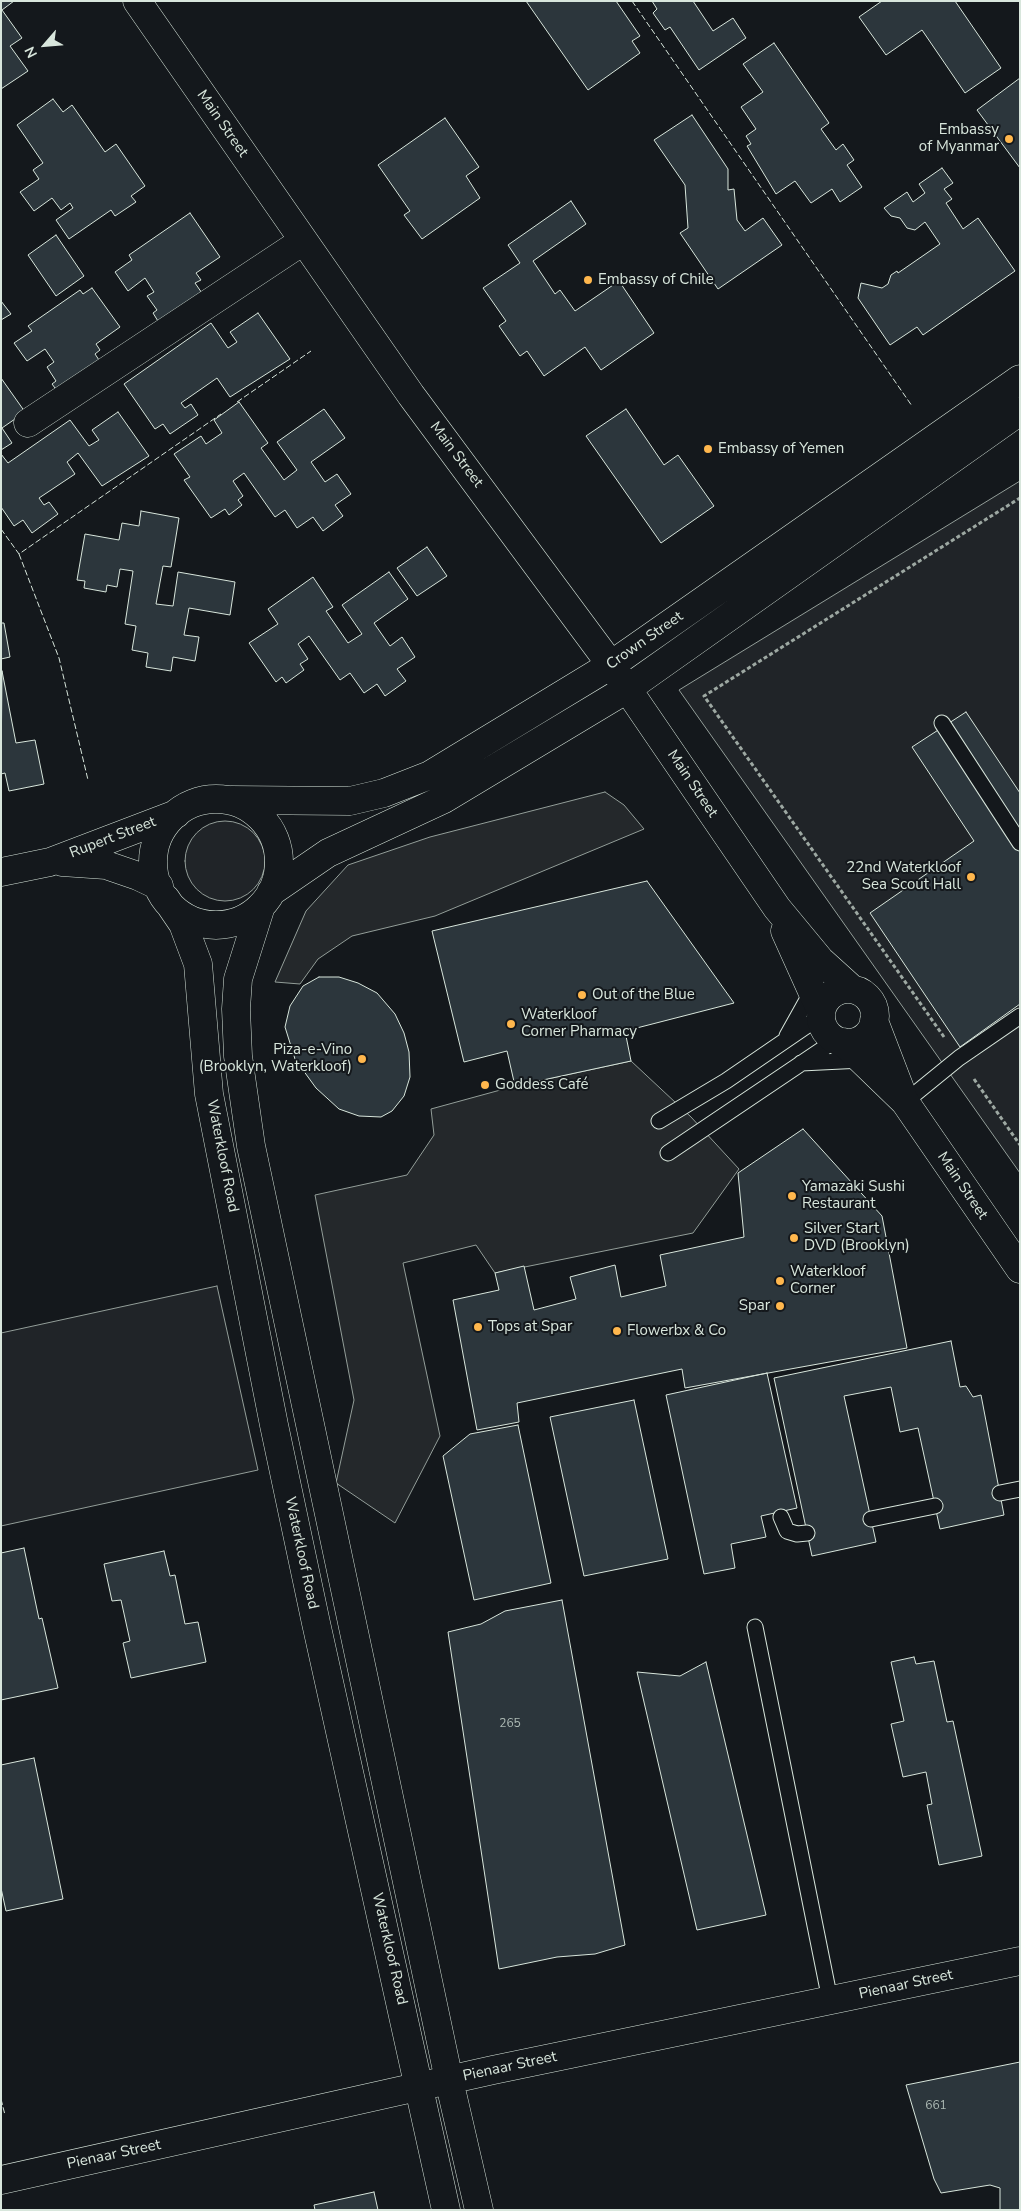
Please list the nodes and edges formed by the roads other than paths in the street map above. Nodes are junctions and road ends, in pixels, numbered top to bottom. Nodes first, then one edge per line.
1 (136, 1) edge
2 (303, 241) junction
3 (1020, 379) edge
4 (1020, 411) edge
5 (28, 423) dead end
6 (754, 565) junction
7 (771, 587) junction
8 (611, 665) junction
9 (627, 689) junction
10 (942, 723) dead end
11 (231, 800) junction
12 (176, 814) junction
13 (1020, 843) edge
14 (50, 862) junction
15 (1, 872) edge
16 (162, 892) junction
17 (266, 899) junction
18 (777, 908) junction
19 (852, 989) junction
20 (818, 1007) junction
21 (1020, 1016) edge
22 (874, 1021) junction
23 (785, 1040) junction
24 (847, 1048) junction
25 (800, 1064) junction
26 (905, 1102) junction
27 (659, 1121) dead end
28 (668, 1153) dead end
29 (1020, 1269) edge
30 (1020, 1488) edge
31 (1000, 1493) dead end
32 (935, 1506) dead end
33 (781, 1517) dead end
34 (871, 1519) dead end
35 (807, 1532) dead end
36 (351, 1614) junction
37 (316, 1624) junction
38 (756, 1627) dead end
39 (1020, 1961) edge
40 (830, 2000) junction
41 (448, 2080) junction
42 (420, 2087) junction
43 (1, 2180) edge
44 (446, 2210) edge
45 (479, 2210) edge

1 - 2 street, Main Street
2 - 5 street
2 - 8 street, Main Street
3 - 6 street, Crown Street
4 - 7 street, Crown Street
6 - 7 street
6 - 8 street, Crown Street
7 - 9 street, Crown Street
8 - 9 street, Main Street
8 - 11 street, Crown Street
9 - 17 street, Crown Street
9 - 18 street, Main Street
10 - 13 lane
11 - 12 street
11 - 17 street
12 - 14 street, Rupert Street
12 - 16 street
14 - 15 street, Rupert Street
14 - 16 street, Rupert Street
16 - 17 street
16 - 37 street, Waterkloof Road
17 - 36 street, Waterkloof Road
18 - 19 street, Main Street
18 - 20 street, Main Street
19 - 20 street
19 - 22 street
20 - 23 lane
20 - 23 lane
20 - 24 street
21 - 26 lane
22 - 24 street
22 - 26 street, Main Street
23 - 27 lane
24 - 25 lane
24 - 25 lane
24 - 26 street, Main Street
25 - 28 lane
26 - 29 street, Main Street
30 - 31 lane
32 - 34 lane
33 - 35 lane
36 - 37 street
36 - 41 street, Waterkloof Road
37 - 42 street, Waterkloof Road
38 - 40 lane
39 - 40 street, Pienaar Street
40 - 41 street, Pienaar Street
41 - 42 street, Pienaar Street
41 - 45 street, Waterkloof Road
42 - 43 street, Pienaar Street
42 - 44 street, Waterkloof Road

